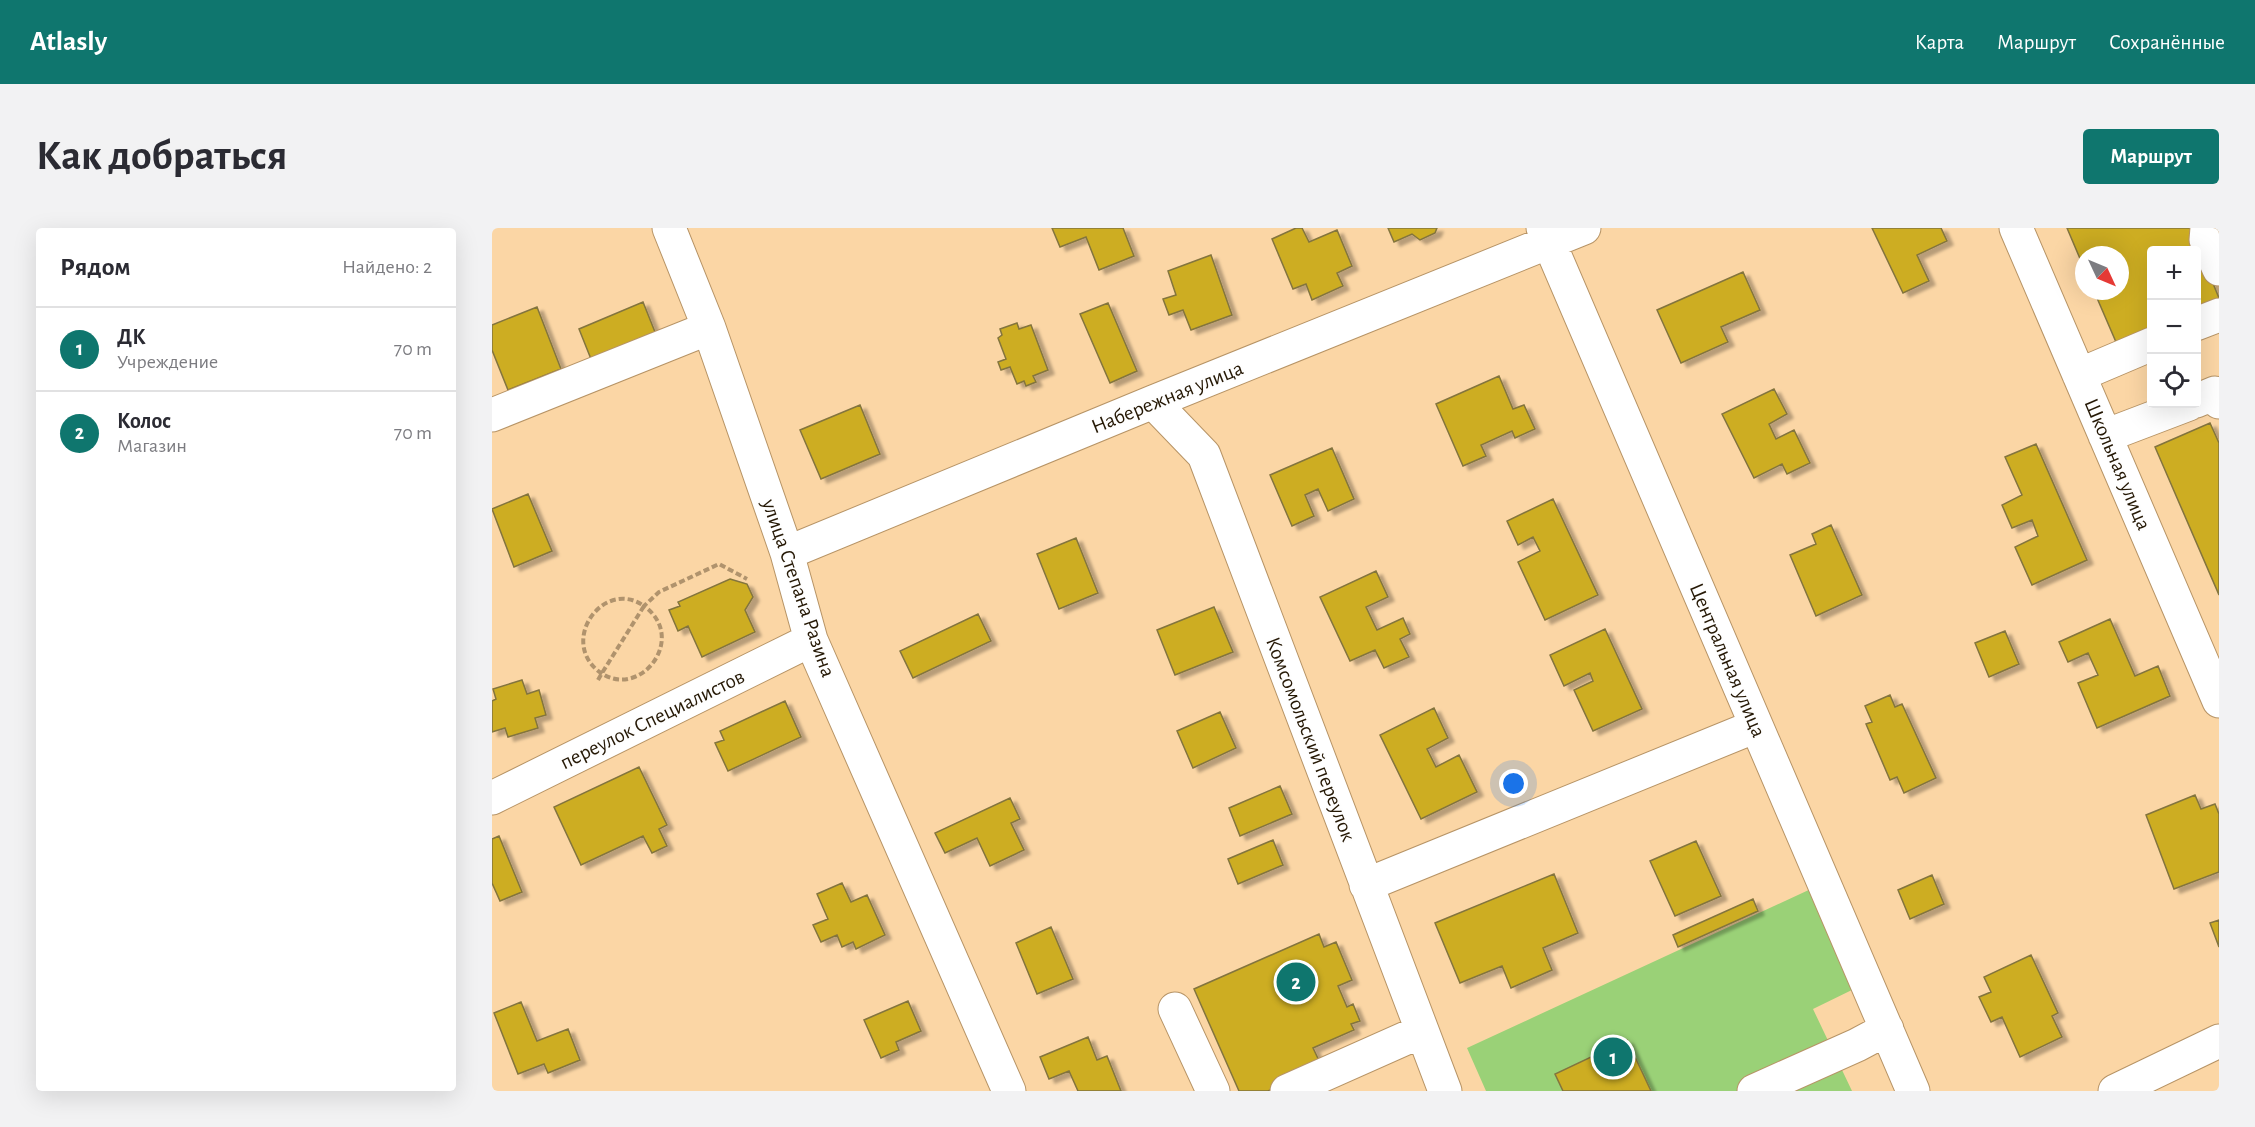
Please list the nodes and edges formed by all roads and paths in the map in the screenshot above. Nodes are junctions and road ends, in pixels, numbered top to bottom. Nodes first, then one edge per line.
1 (669, 228) edge
2 (1584, 228) edge
3 (2016, 228) edge
4 (2207, 228) edge
5 (1546, 236) edge
6 (2219, 269) edge
7 (2219, 315) edge
8 (2201, 322) edge
9 (709, 328) junction
10 (2147, 346) edge
11 (2079, 375) junction
12 (2201, 399) edge
13 (1153, 402) junction
14 (2219, 402) edge
15 (2178, 408) edge
16 (492, 415) edge
17 (2105, 435) junction
18 (787, 553) junction
19 (747, 579) dead end
20 (644, 606) junction
21 (811, 640) junction
22 (602, 673) junction
23 (598, 680) dead end
24 (2219, 701) edge
25 (1756, 726) junction
26 (492, 798) edge
27 (1366, 885) junction
28 (1175, 1009) dead end
29 (1887, 1029) junction
30 (1422, 1031) junction
31 (2219, 1041) edge
32 (1009, 1091) edge
33 (1212, 1091) edge
34 (1287, 1091) edge
35 (1445, 1091) edge
36 (1754, 1091) edge
37 (1913, 1091) edge
38 (2115, 1091) edge

1 - 9 street, улица Степана Разина
2 - 5 street, Набережная улица
3 - 11 street, Школьная улица
4 - 6 street
5 - 13 street, Набережная улица
5 - 25 street, Центральная улица
7 - 8 street
9 - 16 street
9 - 18 street, улица Степана Разина
10 - 11 street
11 - 17 street, Школьная улица
12 - 14 street
13 - 18 street, Набережная улица
13 - 27 street, Комсомольский переулок
15 - 17 street
17 - 24 street, Школьная улица
18 - 21 street, улица Степана Разина
19 - 20 path
20 - 22 path
20 - 22 path
20 - 22 path
21 - 26 street, переулок Специалистов
21 - 32 street, улица Степана Разина
22 - 23 path
25 - 27 street
25 - 29 street, Центральная улица
27 - 30 street, Комсомольский переулок
28 - 33 street
29 - 36 street
29 - 37 street, Центральная улица
30 - 34 street
30 - 35 street, Комсомольский переулок
31 - 38 street

